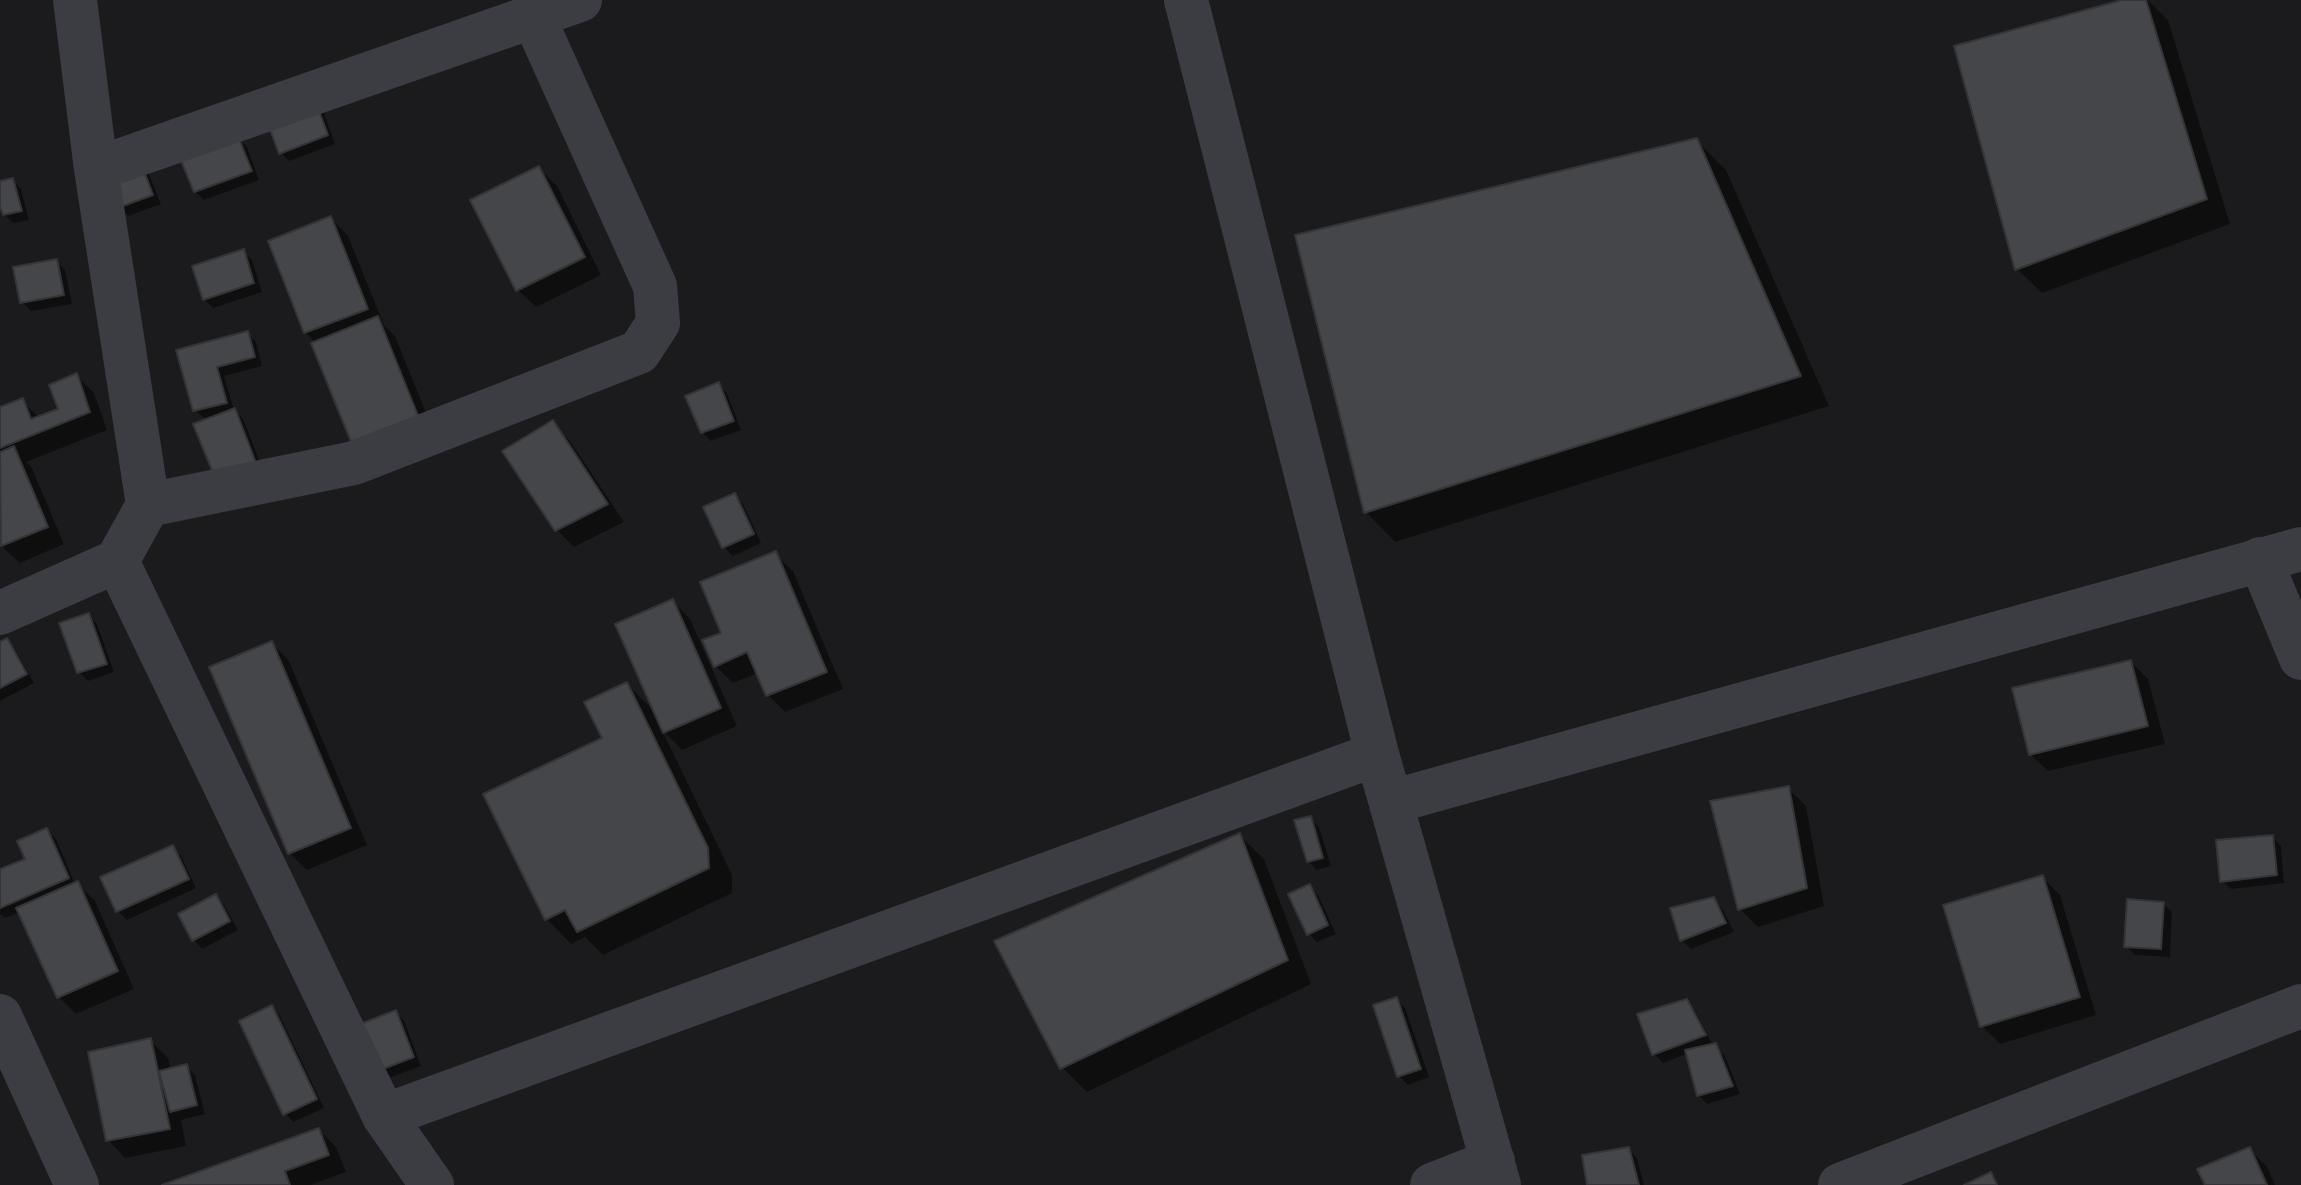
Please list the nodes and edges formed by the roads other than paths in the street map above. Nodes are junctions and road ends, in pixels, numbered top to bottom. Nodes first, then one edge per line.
1 (75, 0) edge
2 (580, 0) edge
3 (1186, 0) edge
4 (533, 16) junction
5 (96, 169) junction
6 (148, 505) junction
7 (2301, 549) edge
8 (2260, 559) junction
9 (117, 561) junction
10 (0, 613) edge
11 (2301, 658) edge
12 (1377, 754) junction
13 (1391, 802) junction
14 (2301, 1006) edge
15 (0, 1016) edge
16 (384, 1116) junction
17 (1496, 1173) edge
18 (1855, 1182) edge
19 (77, 1185) edge
20 (432, 1185) edge
21 (1432, 1185) edge

1 - 5 street
2 - 4 street
3 - 12 street
4 - 5 street
4 - 6 street
5 - 6 street
6 - 9 street
7 - 8 street
8 - 11 street
8 - 13 street
9 - 10 street
9 - 16 street
12 - 13 street
12 - 16 street
13 - 17 street
14 - 18 street
15 - 19 street
16 - 20 street
17 - 21 street

